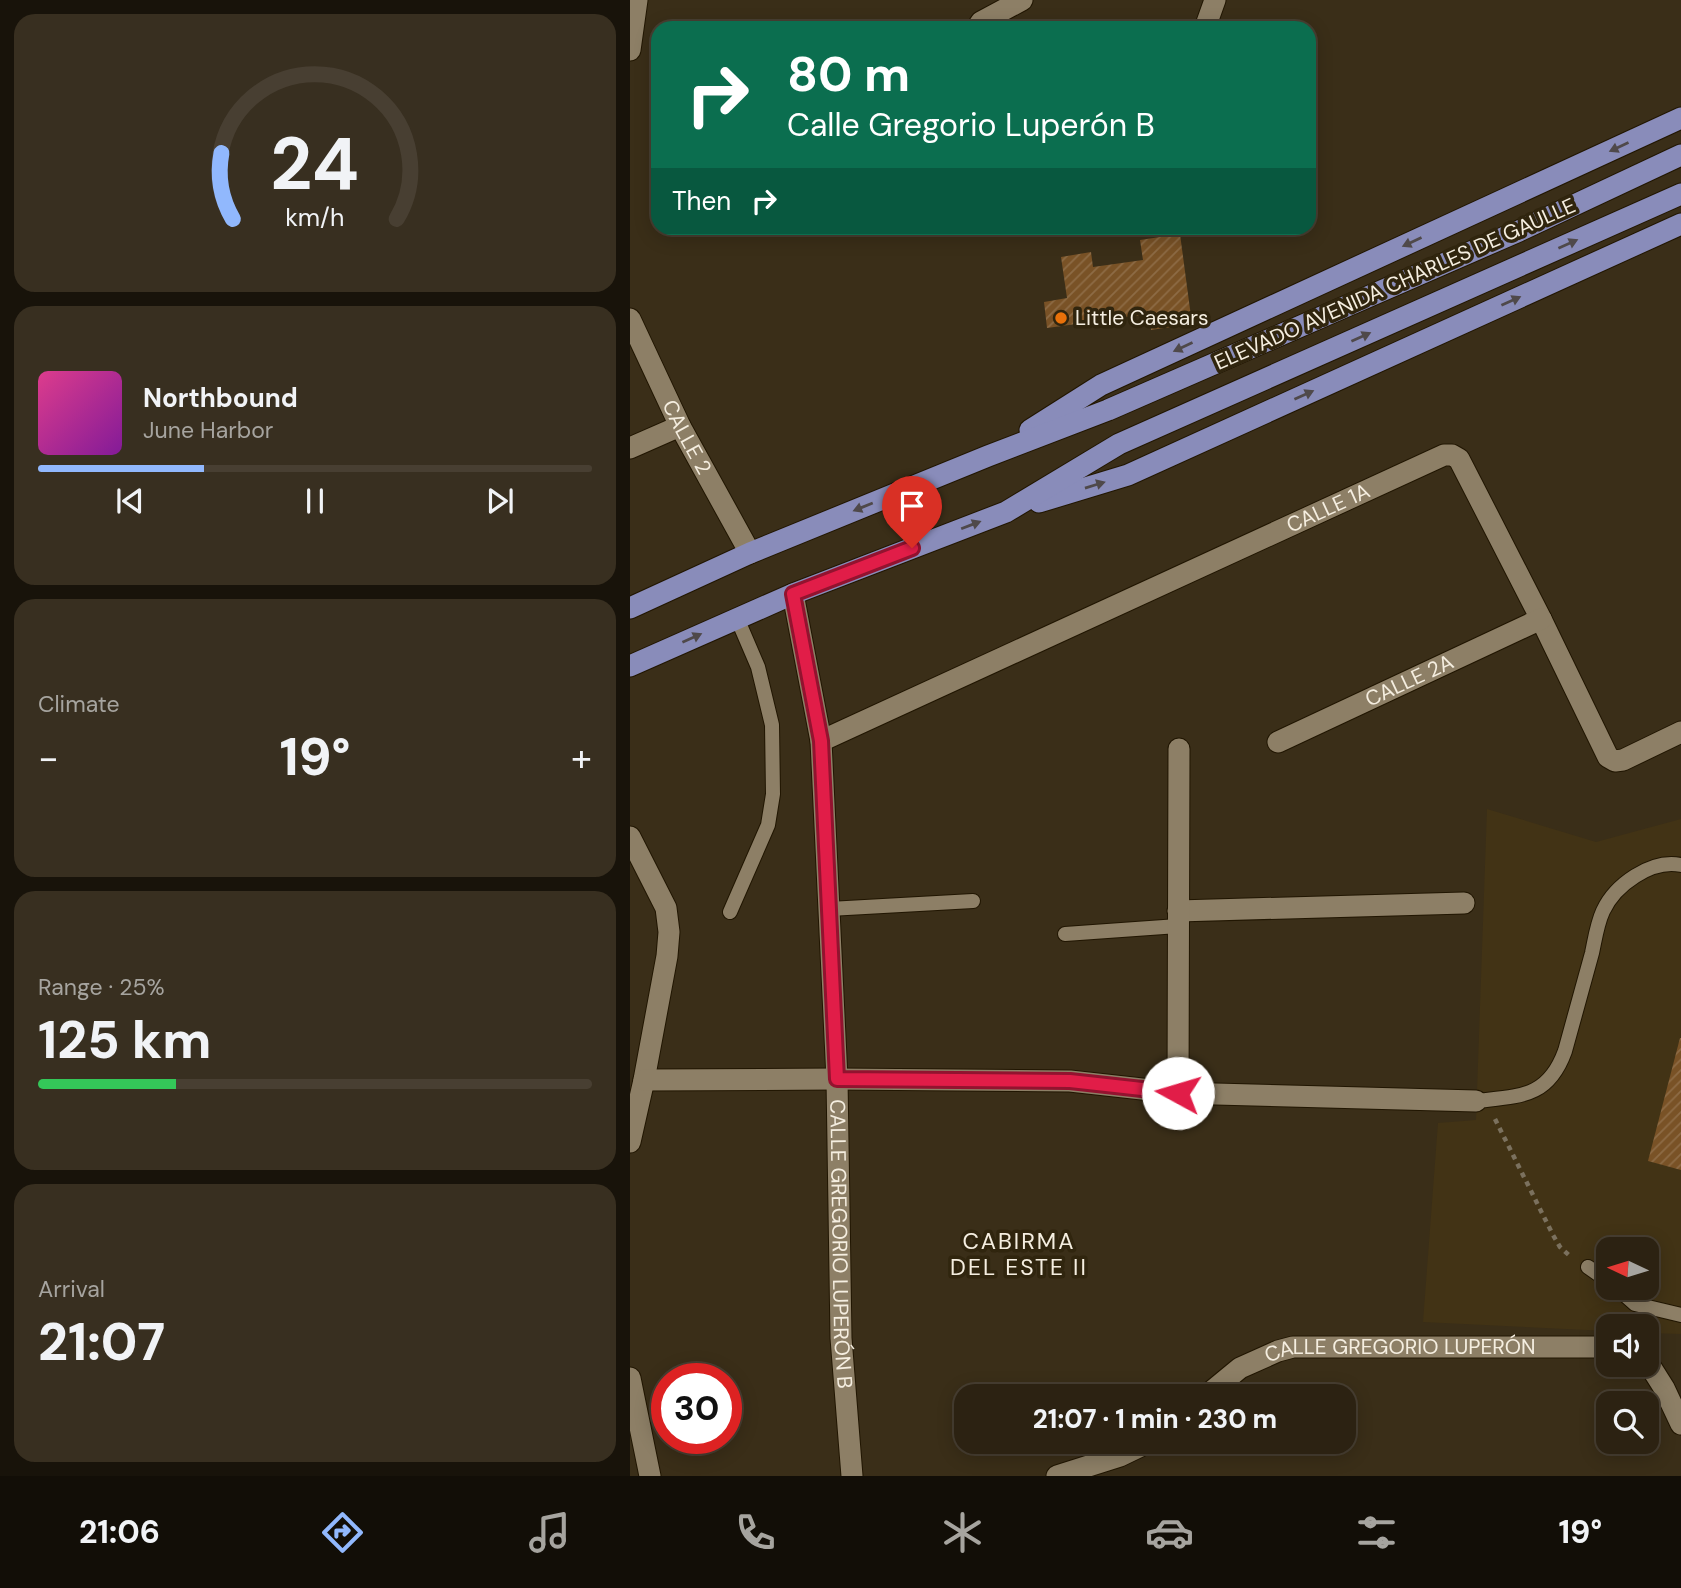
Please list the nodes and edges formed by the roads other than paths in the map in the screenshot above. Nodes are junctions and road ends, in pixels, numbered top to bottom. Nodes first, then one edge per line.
1 (637, 0) edge
2 (1022, 0) edge
3 (1214, 0) edge
4 (983, 21) edge
5 (1207, 21) edge
6 (630, 50) edge
7 (1681, 118) edge
8 (1681, 155) edge
9 (1681, 194) edge
10 (1681, 224) edge
11 (630, 319) edge
12 (680, 426) junction
13 (630, 448) edge
14 (988, 456) junction
15 (1006, 512) junction
16 (750, 553) junction
17 (793, 594) junction
18 (630, 608) edge
19 (737, 618) junction
20 (1541, 619) junction
21 (630, 666) edge
22 (1681, 732) edge
23 (821, 741) junction
24 (1278, 742) dead end
25 (1179, 749) dead end
26 (630, 836) edge
27 (1681, 864) edge
28 (972, 901) dead end
29 (1464, 903) dead end
30 (829, 909) junction
31 (730, 912) dead end
32 (1178, 919) junction
33 (1065, 933) dead end
34 (837, 1079) junction
35 (645, 1080) junction
36 (1178, 1093) junction
37 (1481, 1100) joint
38 (630, 1142) edge
39 (1588, 1267) road end
40 (1596, 1273) edge
41 (1630, 1300) edge
42 (1681, 1315) edge
43 (1596, 1347) edge
44 (1657, 1377) edge
45 (630, 1378) edge
46 (1220, 1384) edge
47 (1681, 1423) edge
48 (1124, 1454) edge
49 (650, 1476) edge
50 (852, 1476) edge
51 (1057, 1476) edge

1 - 6 street
2 - 4 street
3 - 5 street
7 -> 14 main road
8 - 14 main road, ELEVADO AVENIDA CHARLES DE GAULLE
15 -> 9 main road, ELEVADO AVENIDA CHARLES DE GAULLE
15 -> 10 main road
11 - 12 street, CALLE 2
12 - 13 street
12 - 16 street, CALLE 2
14 -> 16 main road
17 -> 15 main road
16 - 18 main road
17 - 19 main road
17 - 23 street, CALLE GREGORIO LUPERÓN B
21 -> 19 main road
19 - 31 lane
20 - 22 street, CALLE 1A
20 - 23 street, CALLE 1A
20 - 24 street, CALLE 2A
23 - 30 street, CALLE GREGORIO LUPERÓN B
25 - 32 street
26 - 35 street
27 - 37 lane
28 - 30 lane
29 - 32 street
30 - 34 street, CALLE GREGORIO LUPERÓN B
32 - 33 lane
32 - 36 street
34 - 35 street
34 - 36 street
34 - 50 street, CALLE GREGORIO LUPERÓN B
35 - 38 street
36 - 37 street
39 - 40 lane
41 - 42 lane
43 - 46 street, CALLE GREGORIO LUPERÓN
44 - 47 street
45 - 49 street
48 - 51 street

